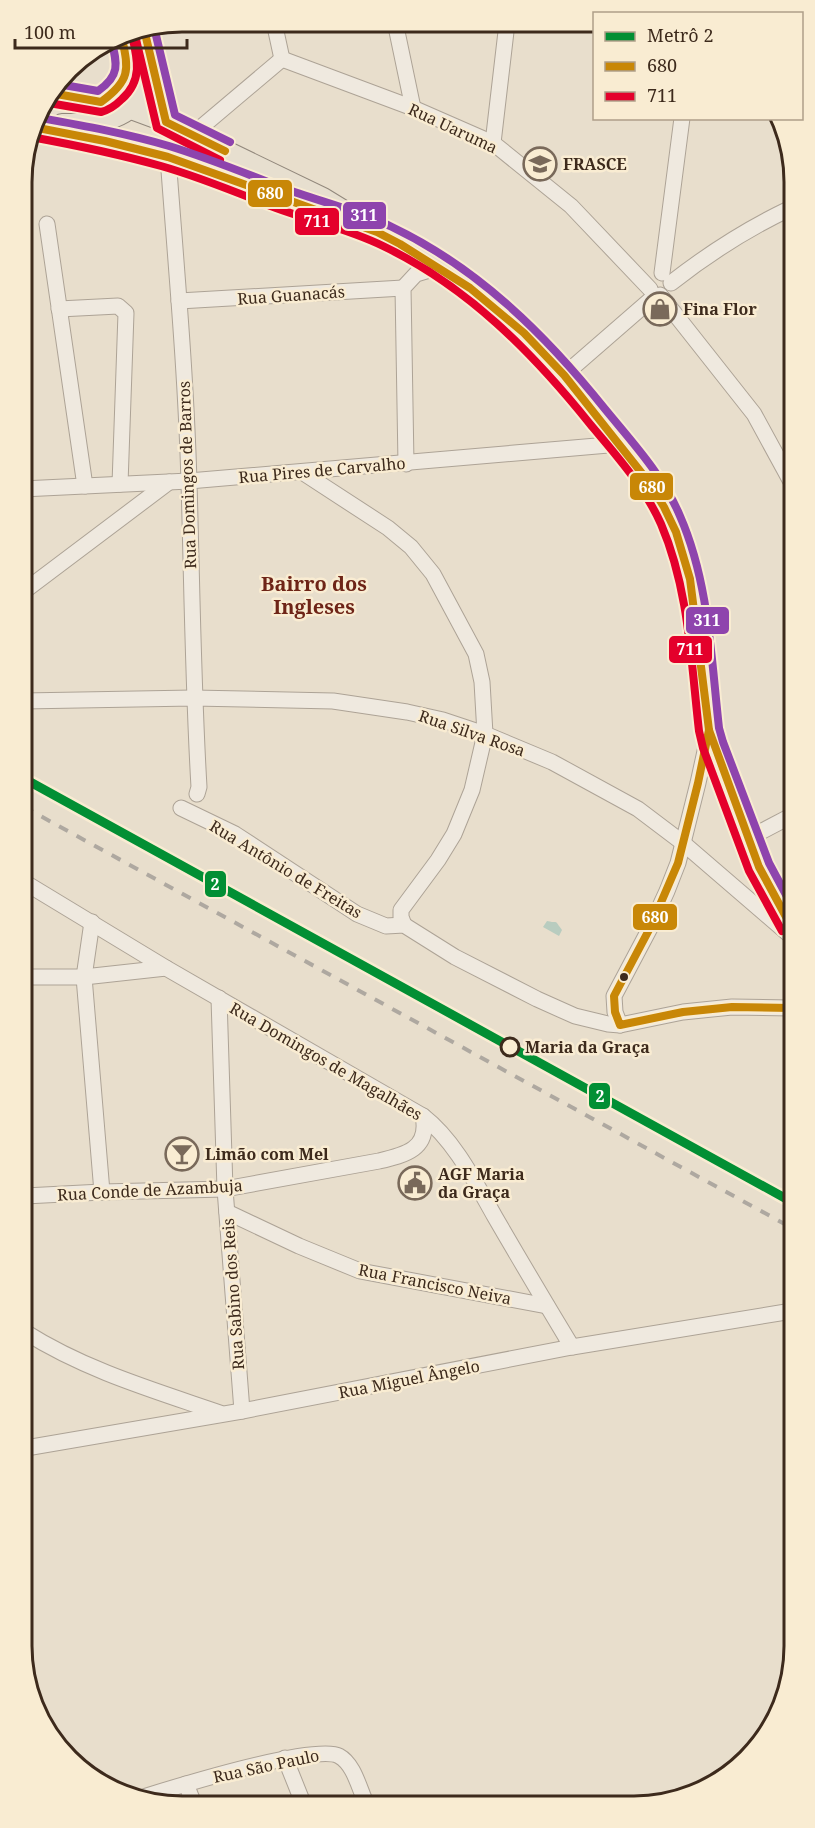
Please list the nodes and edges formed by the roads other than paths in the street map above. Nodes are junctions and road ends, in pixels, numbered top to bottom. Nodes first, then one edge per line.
1 (276, 32) edge
2 (397, 32) edge
3 (506, 32) edge
4 (146, 36) edge
5 (123, 43) edge
6 (150, 55) junction
7 (282, 59) junction
8 (60, 95) edge
9 (101, 102) junction
10 (413, 108) junction
11 (131, 109) junction
12 (682, 120) edge
13 (44, 122) edge
14 (166, 122) junction
15 (41, 129) edge
16 (192, 135) junction
17 (493, 143) junction
18 (168, 157) junction
19 (784, 211) edge
20 (46, 225) dead end
21 (377, 232) junction
22 (416, 253) junction
23 (439, 267) junction
24 (416, 274) junction
25 (667, 278) junction
26 (403, 288) junction
27 (656, 293) junction
28 (179, 302) junction
29 (59, 309) junction
30 (564, 375) junction
31 (620, 444) junction
32 (406, 464) junction
33 (784, 469) edge
34 (302, 472) junction
35 (189, 481) junction
36 (169, 482) junction
37 (120, 484) junction
38 (85, 486) junction
39 (32, 489) edge
40 (32, 585) edge
41 (193, 698) junction
42 (32, 701) edge
43 (709, 730) junction
44 (485, 734) junction
45 (197, 794) dead end
46 (181, 808) dead end
47 (784, 820) edge
48 (749, 838) junction
49 (683, 843) junction
50 (32, 887) edge
51 (784, 912) edge
52 (403, 918) junction
53 (92, 922) junction
54 (783, 930) edge
55 (166, 968) junction
56 (32, 977) edge
57 (84, 977) junction
58 (219, 998) junction
59 (783, 1007) edge
60 (620, 1025) junction
61 (423, 1116) junction
62 (225, 1189) junction
63 (102, 1192) junction
64 (32, 1196) edge
65 (227, 1212) junction
66 (547, 1306) junction
67 (783, 1312) edge
68 (32, 1337) edge
69 (572, 1347) junction
70 (242, 1411) junction
71 (223, 1414) junction
72 (32, 1447) edge
73 (285, 1758) junction
74 (186, 1784) junction
75 (153, 1794) edge
76 (191, 1796) edge
77 (300, 1796) edge
78 (363, 1796) edge

1 - 7 street
2 - 10 street
3 - 17 street
4 - 6 main road
5 - 9 main road
6 - 11 main road
6 - 14 main road
7 - 10 street, Rua Uaruma
7 - 16 street
8 - 9 main road
9 - 11 main road
10 - 17 street, Rua Uaruma
11 - 13 main road
11 - 14 main road
12 - 25 street
14 - 16 main road
15 - 18 main road
16 - 21 main road
17 - 27 street, Rua Uaruma
18 - 21 main road
18 - 28 street, Rua Domingos de Barros
19 - 25 street
20 - 29 street
21 - 22 main road
22 - 23 main road
22 - 24 street
23 - 24 street
23 - 30 main road
24 - 26 street
25 - 27 street
26 - 28 street, Rua Guanacás
26 - 32 street
27 - 30 street
27 - 33 street, Rua Uaruma
28 - 35 street, Rua Domingos de Barros
29 - 37 street
29 - 38 street
30 - 31 main road
31 - 32 street, Rua Pires de Carvalho
31 - 43 main road
32 - 34 street, Rua Pires de Carvalho
34 - 35 street, Rua Pires de Carvalho
34 - 44 street
35 - 36 street, Rua Pires de Carvalho
35 - 41 street, Rua Domingos de Barros
36 - 37 street, Rua Pires de Carvalho
36 - 40 street
37 - 38 street, Rua Pires de Carvalho
38 - 39 street, Rua Pires de Carvalho
41 - 42 street, Rua Silva Rosa
41 - 44 street, Rua Silva Rosa
41 - 45 street, Rua Domingos de Barros
43 - 48 main road
43 - 49 street
44 - 49 street, Rua Silva Rosa
44 - 52 street
46 - 52 street, Rua Antônio de Freitas
47 - 48 street
48 - 51 main road
49 - 54 street, Rua Silva Rosa
49 - 60 street
50 - 53 street, Rua Domingos de Magalhães
52 - 60 street, Rua Antônio de Freitas
53 - 55 street, Rua Domingos de Magalhães
53 - 57 street
55 - 57 street
55 - 58 street, Rua Domingos de Magalhães
56 - 57 street
57 - 63 street
58 - 61 street, Rua Domingos de Magalhães
58 - 62 street, Rua Sabino dos Reis
59 - 60 street
61 - 62 street, Rua Conde de Azambuja
61 - 66 street, Rua Domingos de Magalhães
62 - 63 street, Rua Conde de Azambuja
62 - 65 street, Rua Sabino dos Reis
63 - 64 street, Rua Conde de Azambuja
65 - 66 street, Rua Francisco Neiva
65 - 70 street, Rua Sabino dos Reis
66 - 69 street, Rua Domingos de Magalhães
67 - 69 street, Rua Miguel Ângelo
68 - 71 street
69 - 70 street, Rua Miguel Ângelo
70 - 71 street, Rua Miguel Ângelo
71 - 72 street, Rua Miguel Ângelo
73 - 74 street, Rua São Paulo
73 - 77 street
73 - 78 street, Rua São Paulo
74 - 75 street, Rua São Paulo
74 - 76 street

